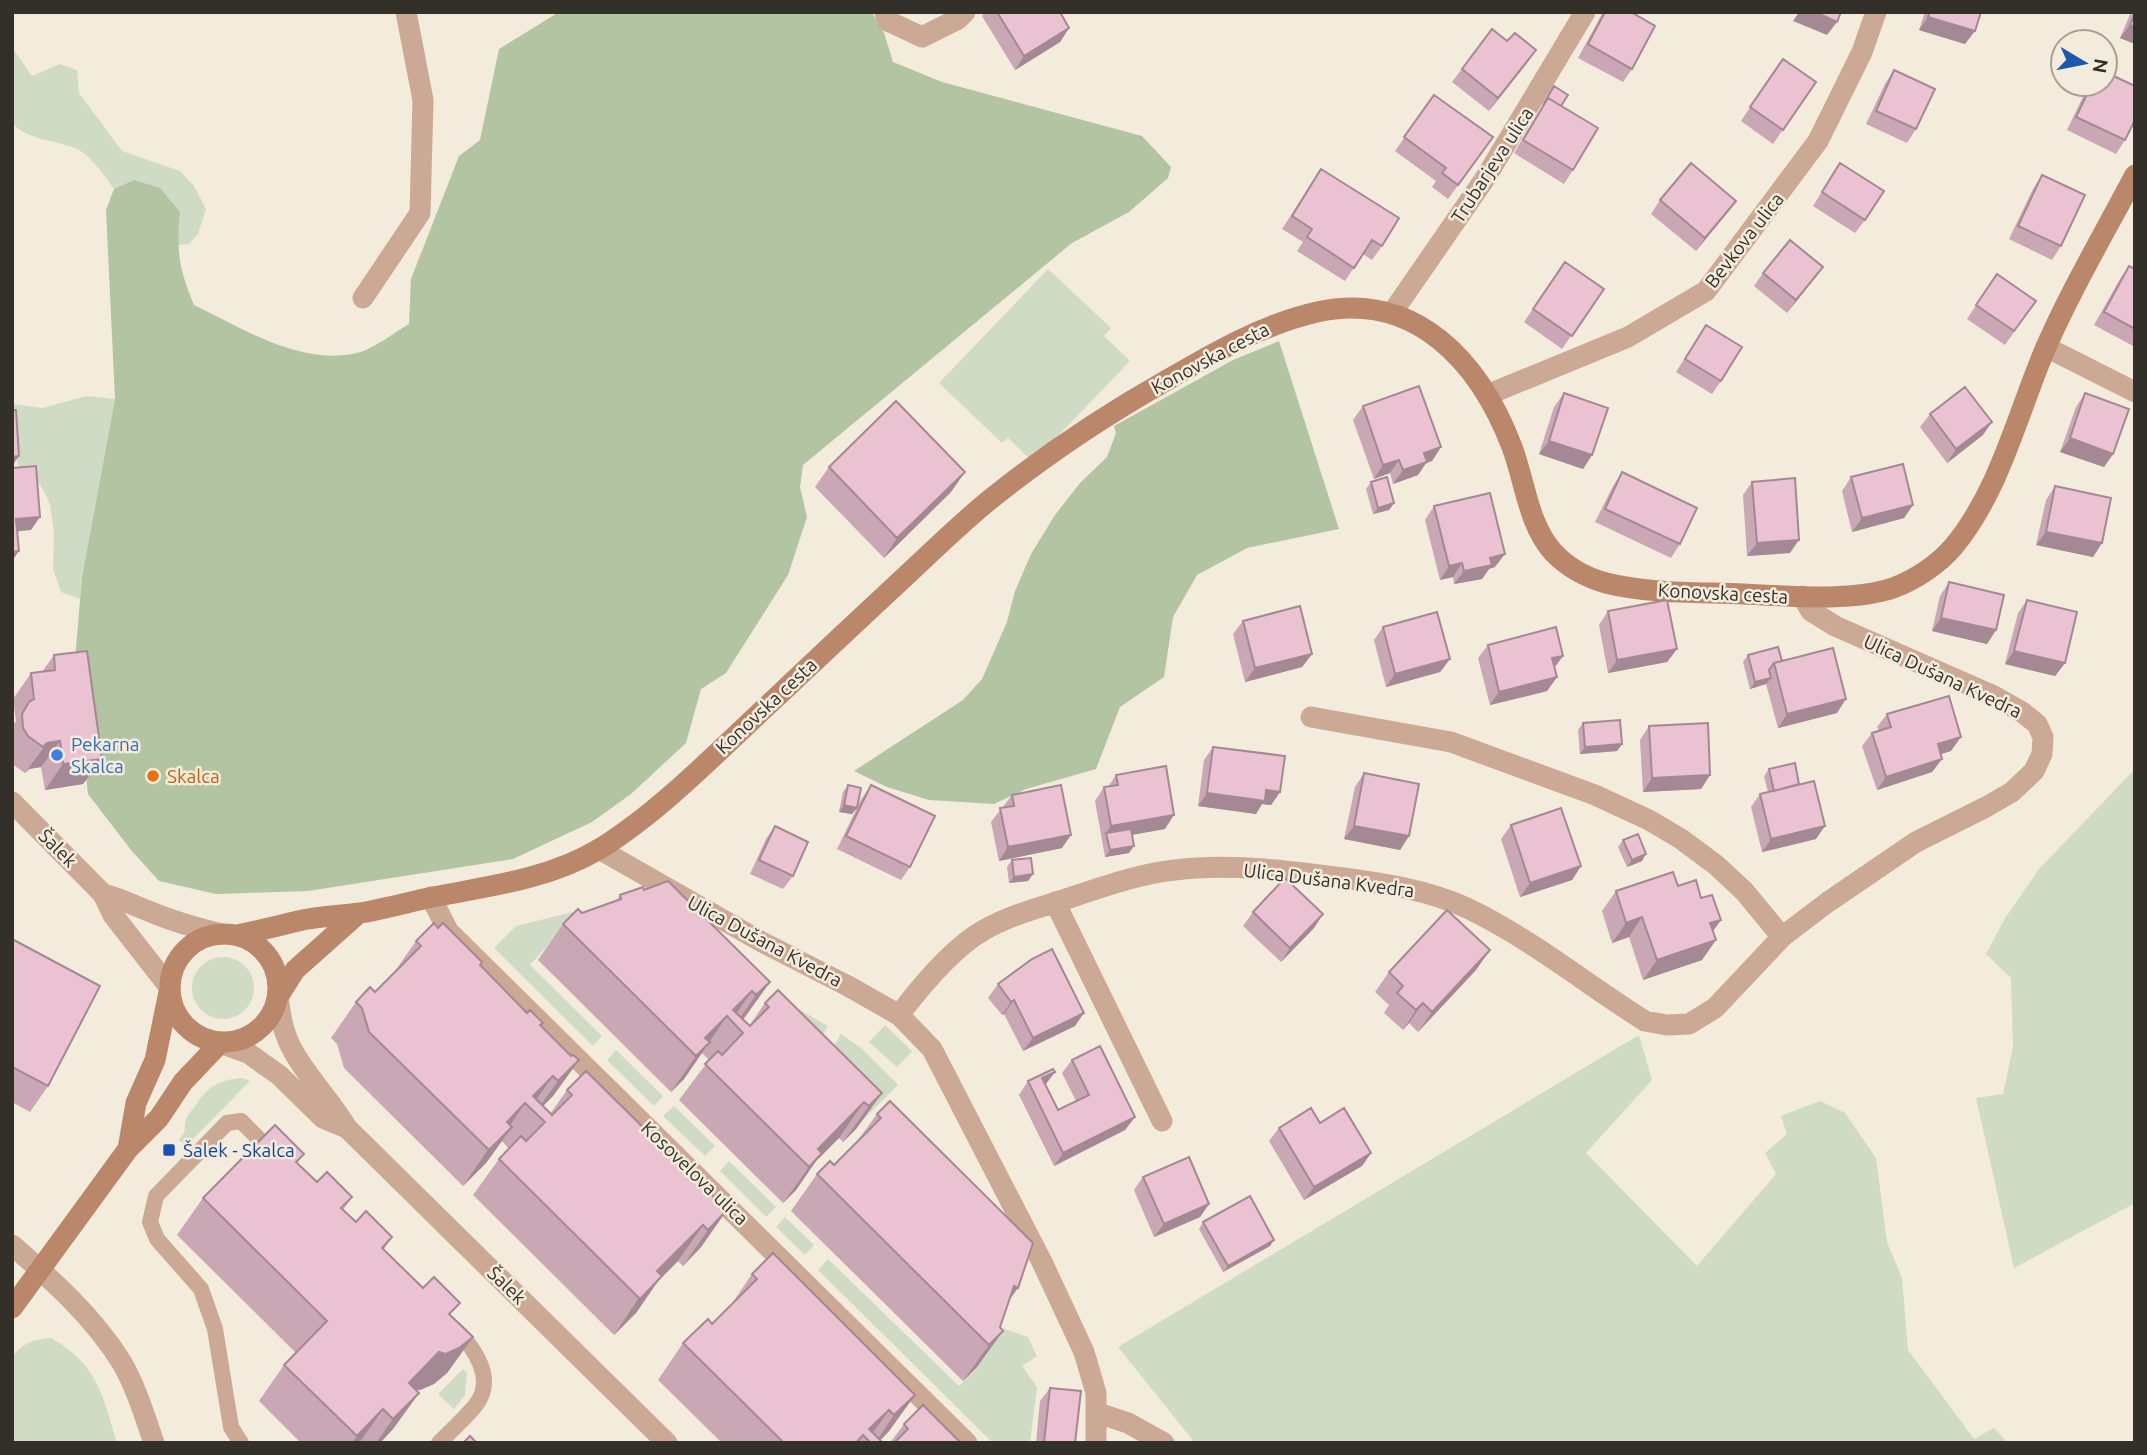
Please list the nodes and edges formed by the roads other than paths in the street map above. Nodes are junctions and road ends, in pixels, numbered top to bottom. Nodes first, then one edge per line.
1 (406, 12) edge
2 (885, 12) edge
3 (965, 12) edge
4 (1586, 12) edge
5 (1876, 12) edge
6 (2135, 176) edge
7 (363, 298) dead end
8 (1392, 313) junction
9 (2046, 347) junction
10 (2135, 392) edge
11 (1487, 395) junction
12 (1802, 596) junction
13 (1311, 717) dead end
14 (12, 802) edge
15 (599, 849) junction
16 (103, 894) junction
17 (431, 897) junction
18 (1055, 902) junction
19 (359, 913) junction
20 (229, 934) junction
21 (1782, 937) junction
22 (170, 988) junction
23 (278, 997) junction
24 (899, 1015) junction
25 (220, 1042) junction
26 (1162, 1121) dead end
27 (347, 1129) junction
28 (128, 1149) junction
29 (289, 1168) edge
30 (12, 1245) edge
31 (40, 1269) junction
32 (12, 1308) edge
33 (444, 1318) edge
34 (1098, 1413) junction
35 (154, 1443) edge
36 (241, 1443) edge
37 (439, 1443) edge
38 (667, 1443) edge
39 (967, 1443) edge
40 (1096, 1443) edge
41 (1164, 1443) edge

1 - 7 street
2 - 3 street
4 - 8 street, Trubarjeva ulica
5 - 11 street, Bevkova ulica
6 - 9 street, Konovska cesta
8 - 11 street, Konovska cesta
8 - 15 street, Konovska cesta
9 - 10 street
9 - 12 street, Konovska cesta
11 - 12 street, Konovska cesta
12 - 21 street, Ulica Dušana Kvedra
13 - 21 street
14 - 16 street, Šalek
15 - 17 street, Konovska cesta
15 - 24 street, Ulica Dušana Kvedra
16 - 20 street
16 - 22 street
17 - 19 street, Konovska cesta
17 - 39 street, Kosovelova ulica
18 - 21 street, Ulica Dušana Kvedra
18 - 24 street, Ulica Dušana Kvedra
18 - 26 street
19 - 20 street, Konovska cesta
19 - 23 street
20 - 22 street
20 - 23 street
22 - 25 street
22 - 28 street
23 - 25 street
23 - 27 street
24 - 34 street
25 - 27 street
25 - 28 street
27 - 38 street, Šalek
28 - 31 street
29 - 36 lane
30 - 31 street
31 - 32 street
31 - 35 street
33 - 37 lane
34 - 40 street
34 - 41 street

